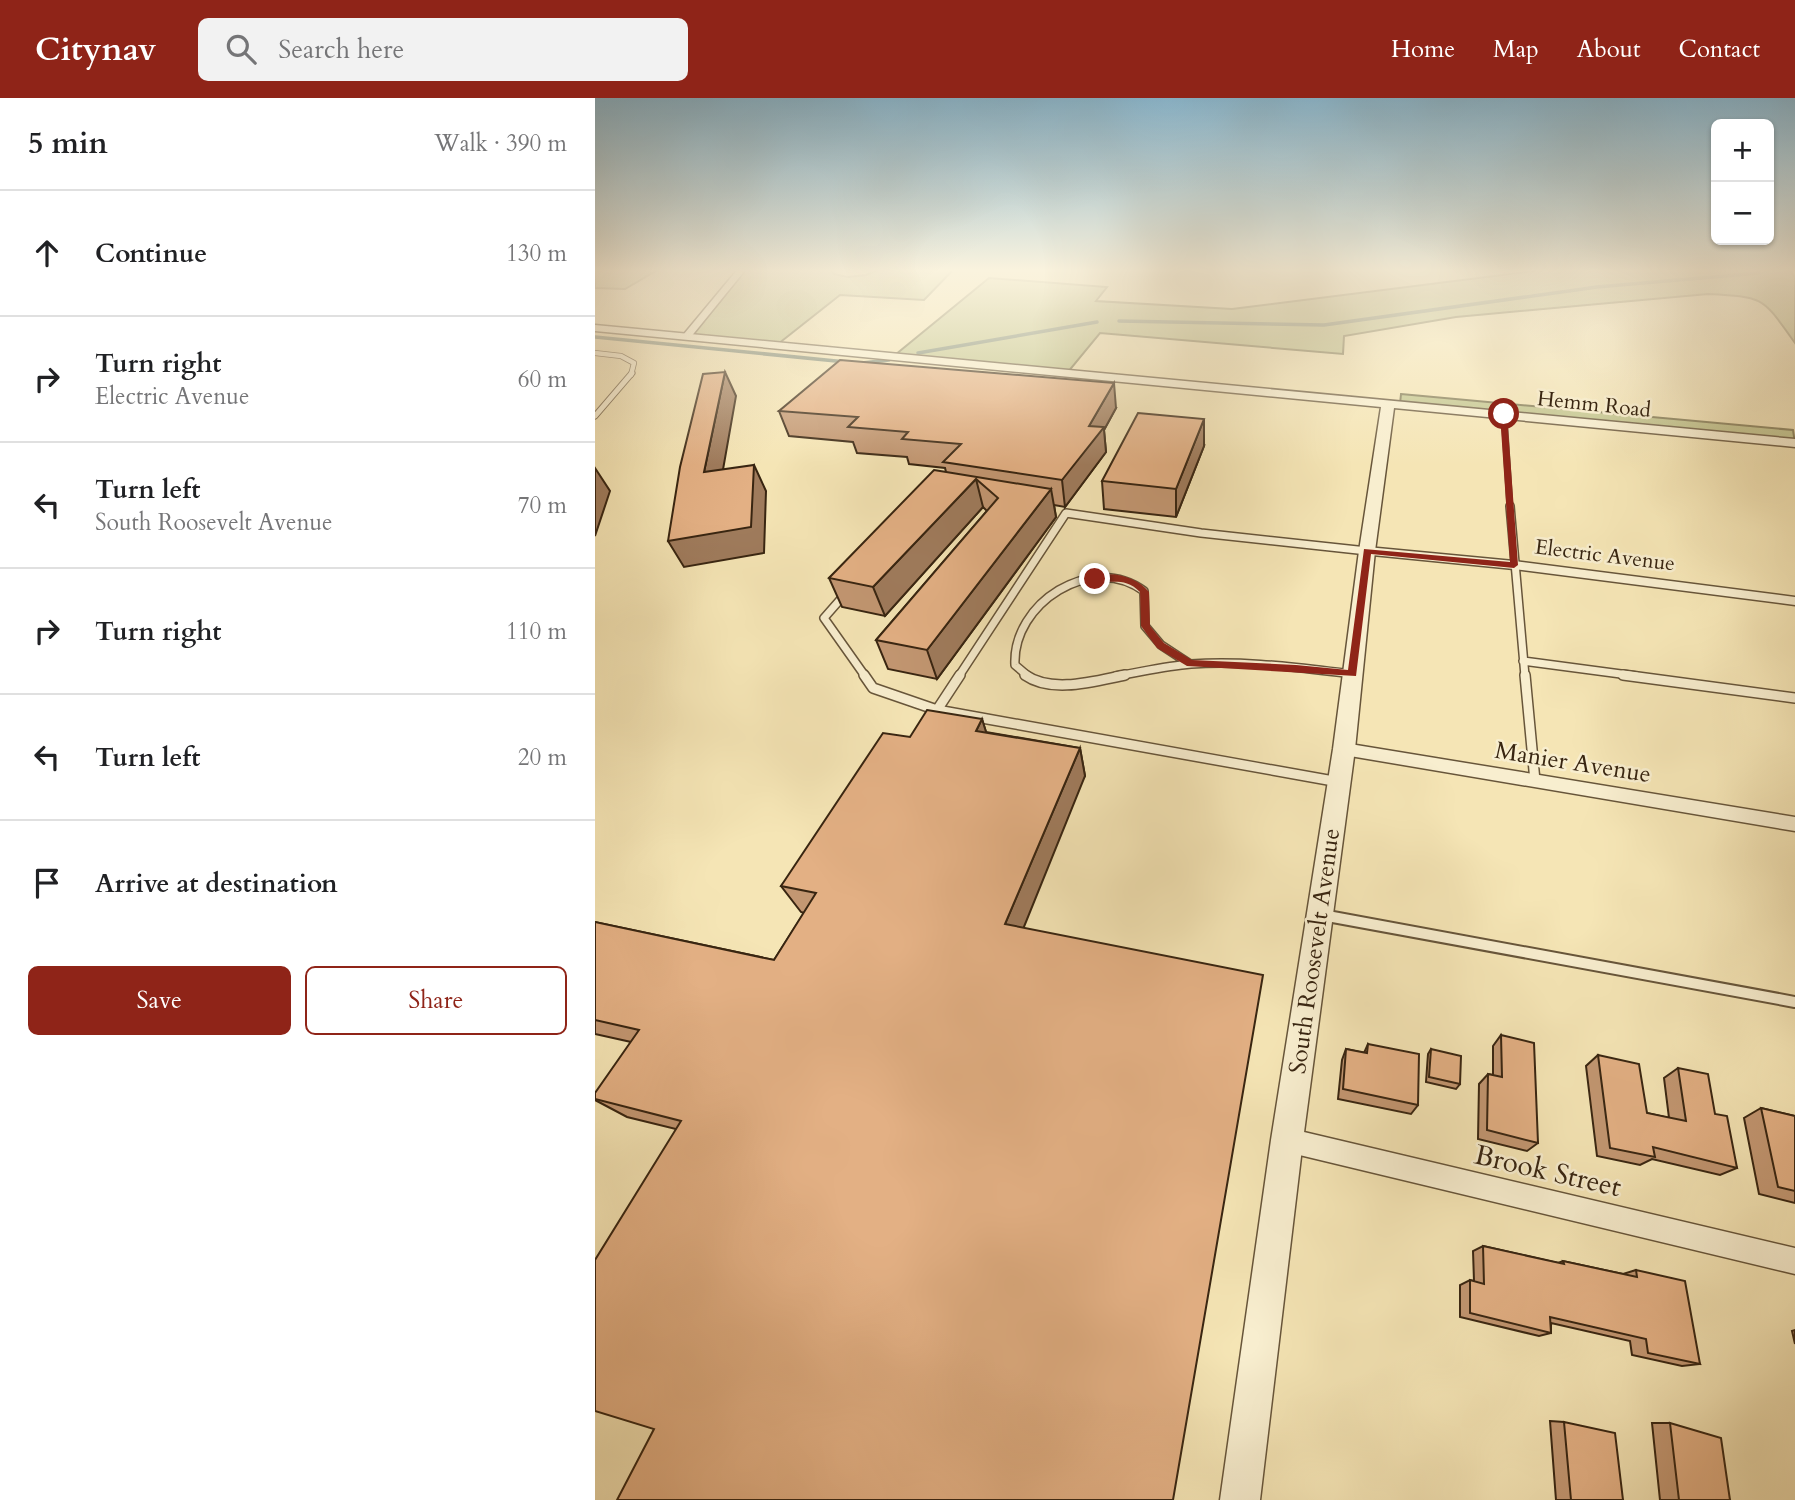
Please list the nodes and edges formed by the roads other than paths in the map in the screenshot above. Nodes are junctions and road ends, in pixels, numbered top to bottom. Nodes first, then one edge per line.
1 (669, 334) edge
2 (687, 336) joint
3 (595, 353) edge
4 (1388, 403) junction
5 (1504, 414) junction
6 (595, 416) edge
7 (1795, 443) edge
8 (1052, 511) edge
9 (1066, 513) junction
10 (1367, 551) junction
11 (1514, 565) junction
12 (849, 589) edge
13 (1795, 601) edge
14 (1523, 660) junction
15 (1190, 664) junction
16 (1353, 674) junction
17 (1795, 698) edge
18 (937, 710) junction
19 (1344, 749) junction
20 (1535, 780) junction
21 (1339, 782) junction
22 (1795, 824) edge
23 (1320, 914) junction
24 (1795, 1002) edge
25 (1287, 1140) junction
26 (1795, 1261) edge
27 (1242, 1500) edge

1 - 2 street, Hemm Road
2 - 4 street, Hemm Road
3 - 6 lane
4 - 5 street, Hemm Road
4 - 10 street, South Roosevelt Avenue
5 - 7 street, Hemm Road
5 - 11 lane
8 - 9 lane
9 - 10 lane
9 - 18 lane
10 - 11 street, Electric Avenue
10 - 16 street, South Roosevelt Avenue
11 - 13 street, Electric Avenue
11 - 14 lane
12 - 18 lane
14 - 17 lane
14 - 20 lane
15 - 15 lane
15 - 16 lane
16 - 19 street, South Roosevelt Avenue
18 - 21 lane
19 - 20 street, Manier Avenue
19 - 21 street, South Roosevelt Avenue
20 - 22 street, Manier Avenue
21 - 23 street, South Roosevelt Avenue
23 - 24 lane
23 - 25 street, South Roosevelt Avenue
25 - 26 street, Brook Street
25 - 27 street, South Roosevelt Avenue

